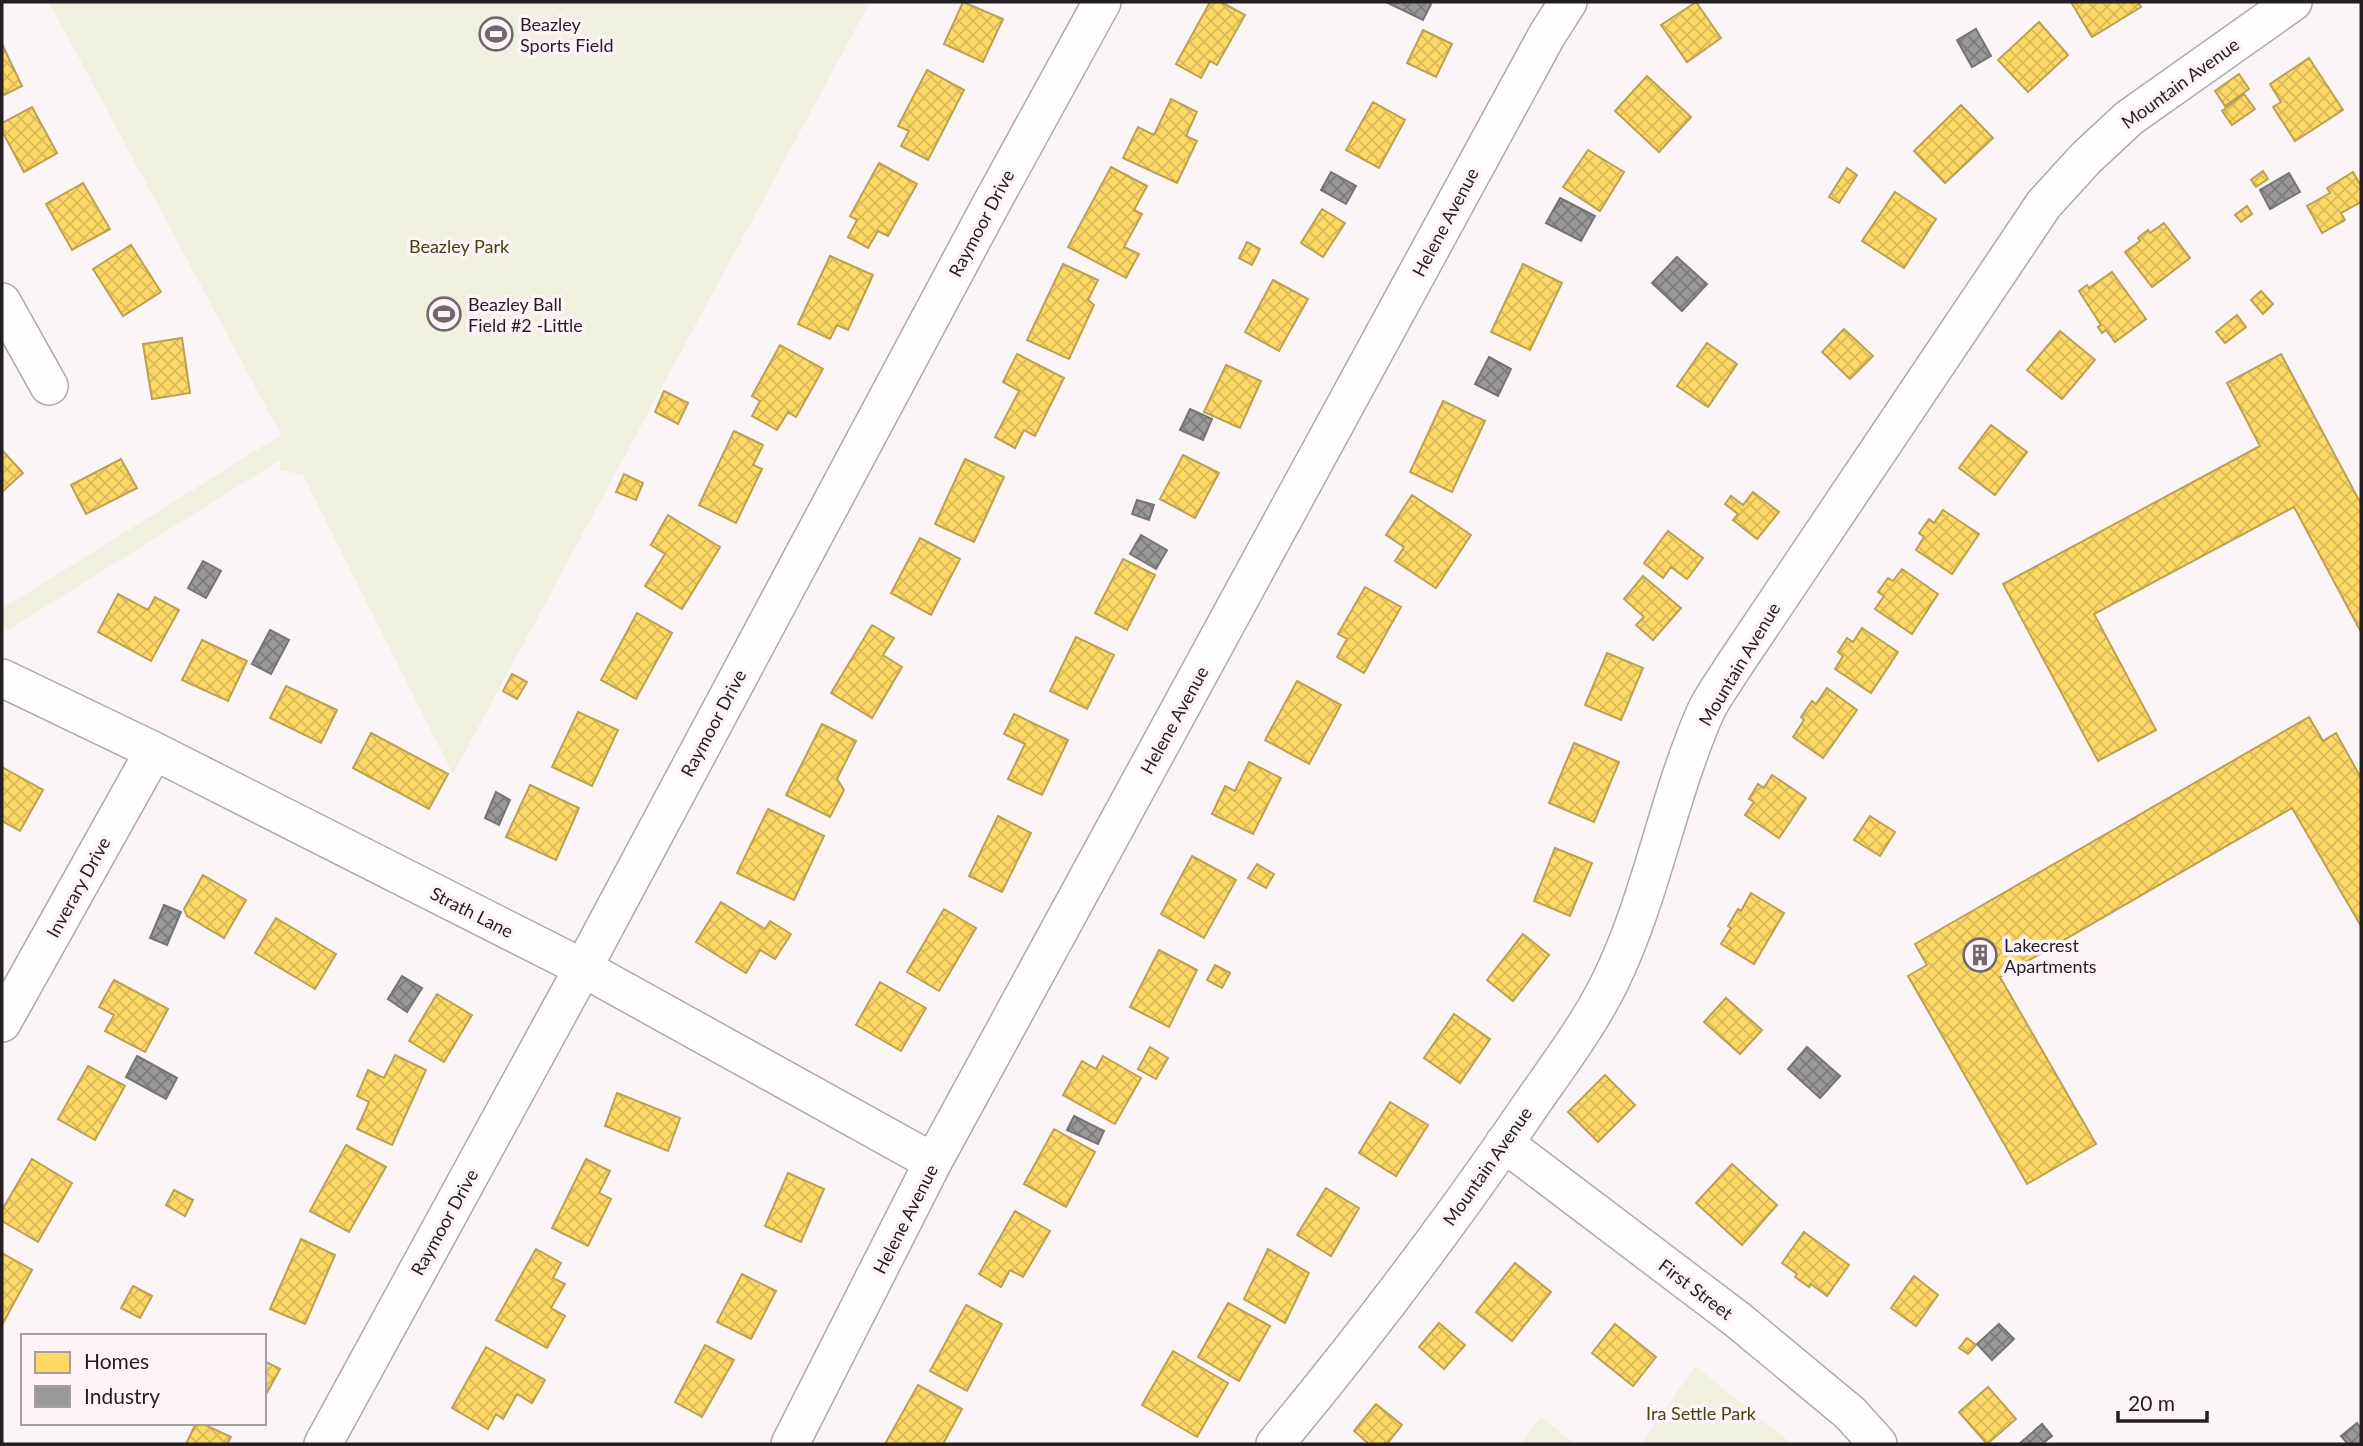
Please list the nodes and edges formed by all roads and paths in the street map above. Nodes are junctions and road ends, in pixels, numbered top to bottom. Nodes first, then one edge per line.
1 (1102, 2) edge
2 (1568, 2) edge
3 (2293, 2) edge
4 (2, 302) edge
5 (49, 386) dead end
6 (2, 678) edge
7 (154, 751) junction
8 (583, 968) junction
9 (2, 1023) edge
10 (1504, 1143) junction
11 (933, 1162) junction
12 (323, 1444) edge
13 (790, 1444) edge
14 (1275, 1444) edge
15 (1878, 1444) edge

1 - 8 street, Raymoor Drive
2 - 11 street, Helene Avenue
3 - 10 street, Mountain Avenue
4 - 5 street
6 - 7 street, Strath Lane
7 - 8 street, Strath Lane
7 - 9 street, Inverary Drive
8 - 11 street, Strath Lane
8 - 12 street, Raymoor Drive
10 - 14 street, Mountain Avenue
10 - 15 street, First Street
11 - 13 street, Helene Avenue

